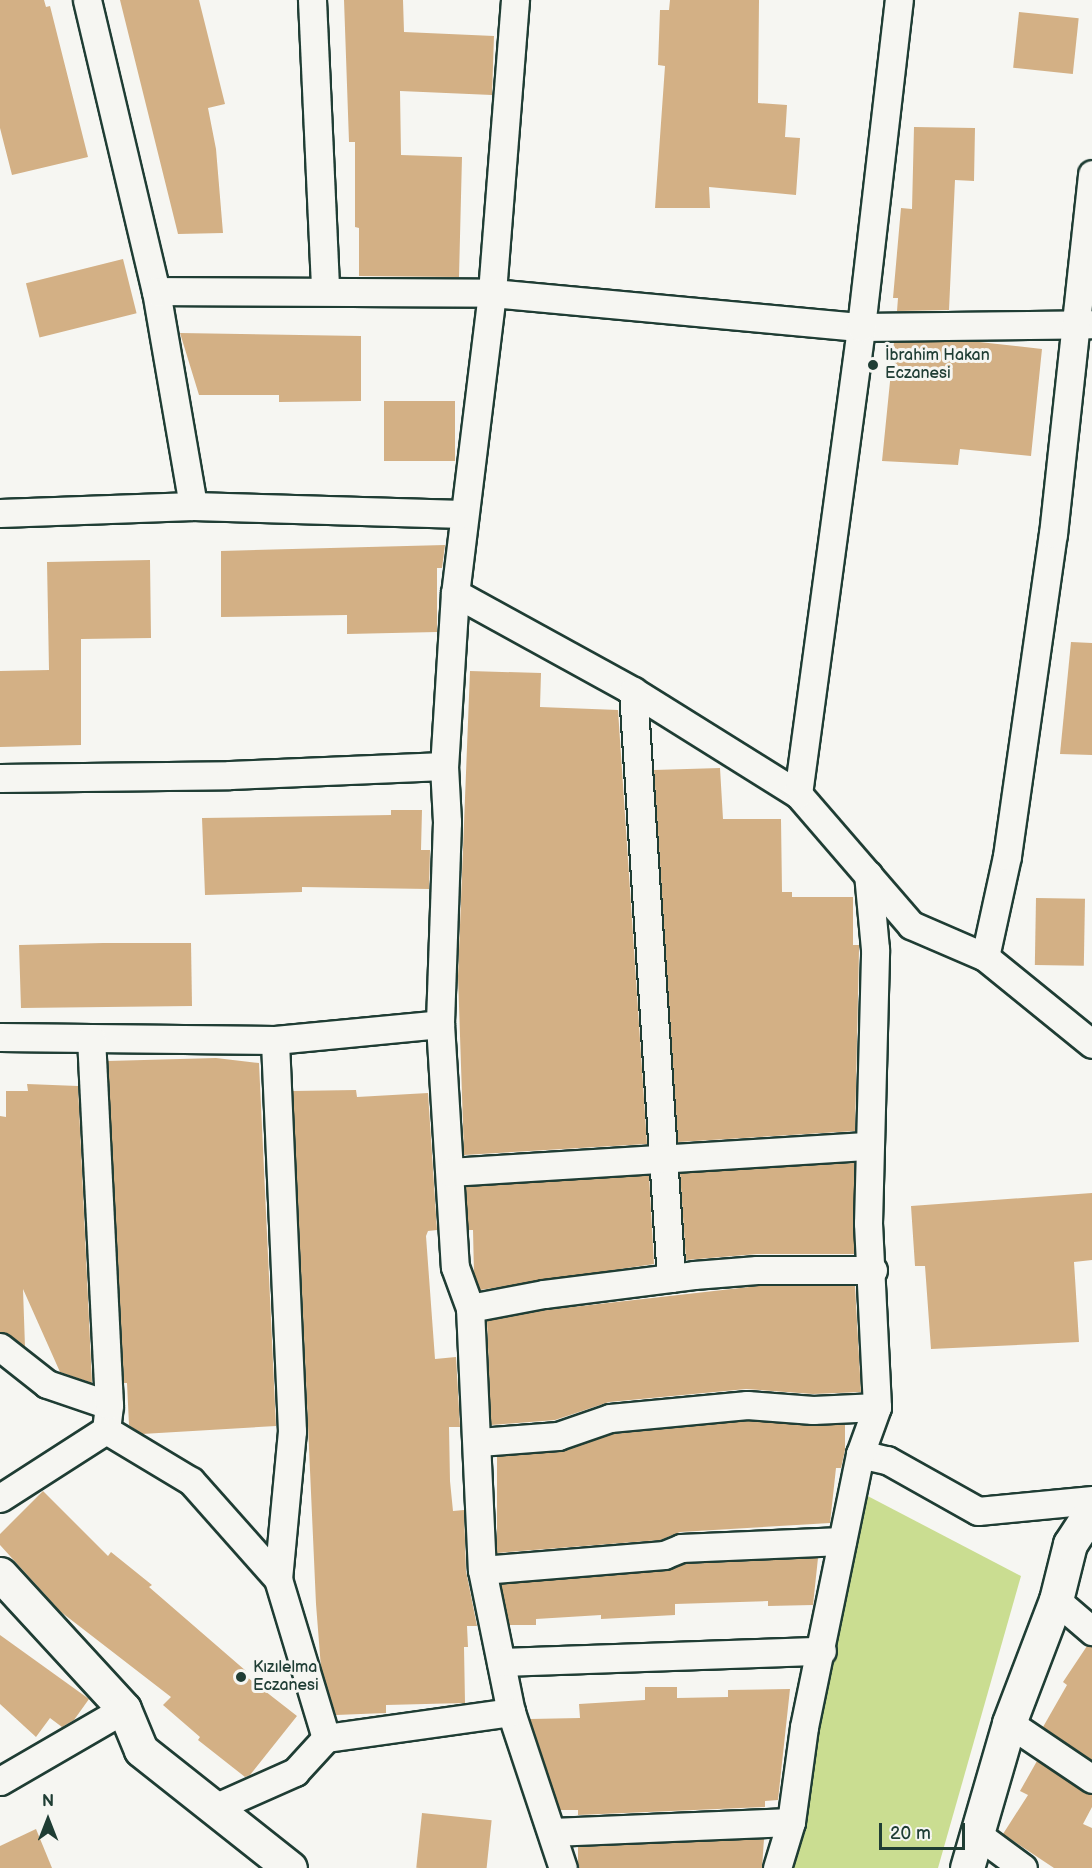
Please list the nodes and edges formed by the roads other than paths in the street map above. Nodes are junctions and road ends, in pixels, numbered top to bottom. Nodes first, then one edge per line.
1 (87, 0) edge
2 (312, 0) edge
3 (515, 0) edge
4 (899, 0) edge
5 (1092, 174) edge
6 (325, 290) junction
7 (156, 291) junction
8 (492, 293) junction
9 (1083, 324) edge
10 (861, 327) junction
11 (193, 506) junction
12 (0, 513) edge
13 (463, 514) junction
14 (455, 593) junction
15 (633, 691) junction
16 (444, 766) junction
17 (0, 778) edge
18 (798, 794) junction
19 (868, 874) junction
20 (985, 957) junction
21 (440, 1024) junction
22 (0, 1037) edge
23 (91, 1038) junction
24 (275, 1040) junction
25 (1092, 1044) edge
26 (868, 1146) junction
27 (660, 1158) junction
28 (451, 1172) junction
29 (873, 1270) junction
30 (671, 1278) junction
31 (470, 1308) junction
32 (0, 1347) edge
33 (877, 1407) junction
34 (107, 1417) junction
35 (479, 1442) junction
36 (860, 1454) junction
37 (0, 1498) edge
38 (1092, 1500) edge
39 (1092, 1510) edge
40 (842, 1541) junction
41 (482, 1570) junction
42 (0, 1574) edge
43 (278, 1579) junction
44 (1056, 1600) junction
45 (1092, 1631) edge
46 (822, 1651) junction
47 (501, 1662) junction
48 (124, 1709) junction
49 (511, 1712) junction
50 (1009, 1723) junction
51 (326, 1738) junction
52 (5, 1772) edge
53 (1092, 1779) edge
54 (214, 1808) junction
55 (791, 1822) junction
56 (552, 1832) junction
57 (977, 1834) junction
58 (290, 1868) edge
59 (563, 1868) edge
60 (777, 1868) edge
61 (967, 1868) edge
62 (1023, 1868) edge

1 - 7 street
2 - 6 street
3 - 8 street
4 - 10 street
5 - 9 street
6 - 7 street
6 - 8 street
7 - 11 street
8 - 10 street
8 - 13 street
9 - 10 street
9 - 20 street
10 - 18 street
11 - 12 street
11 - 13 street
13 - 14 street
14 - 15 street
14 - 16 street
15 - 18 street
15 - 27 street
16 - 17 street
16 - 21 street
18 - 19 street
19 - 20 street
19 - 26 street
20 - 25 street
21 - 24 street
21 - 28 street
22 - 23 street
23 - 24 street
23 - 34 street
24 - 43 street
26 - 27 street
26 - 29 street
27 - 28 street
27 - 30 street
28 - 31 street
29 - 30 street
29 - 33 street
30 - 31 street
31 - 35 street
32 - 34 street
33 - 35 street
33 - 36 street
34 - 37 street
34 - 43 street
35 - 41 street
36 - 38 street
36 - 40 street
39 - 44 street
40 - 41 street
40 - 46 street
41 - 47 street
42 - 48 street
43 - 51 street
44 - 45 street
44 - 50 street
46 - 47 street
46 - 55 street
47 - 49 street
48 - 52 street
48 - 54 street
49 - 51 street
49 - 56 street
50 - 53 street
50 - 57 street
51 - 54 street
54 - 58 street
55 - 56 street
55 - 60 street
56 - 59 street
57 - 61 street
57 - 62 street

